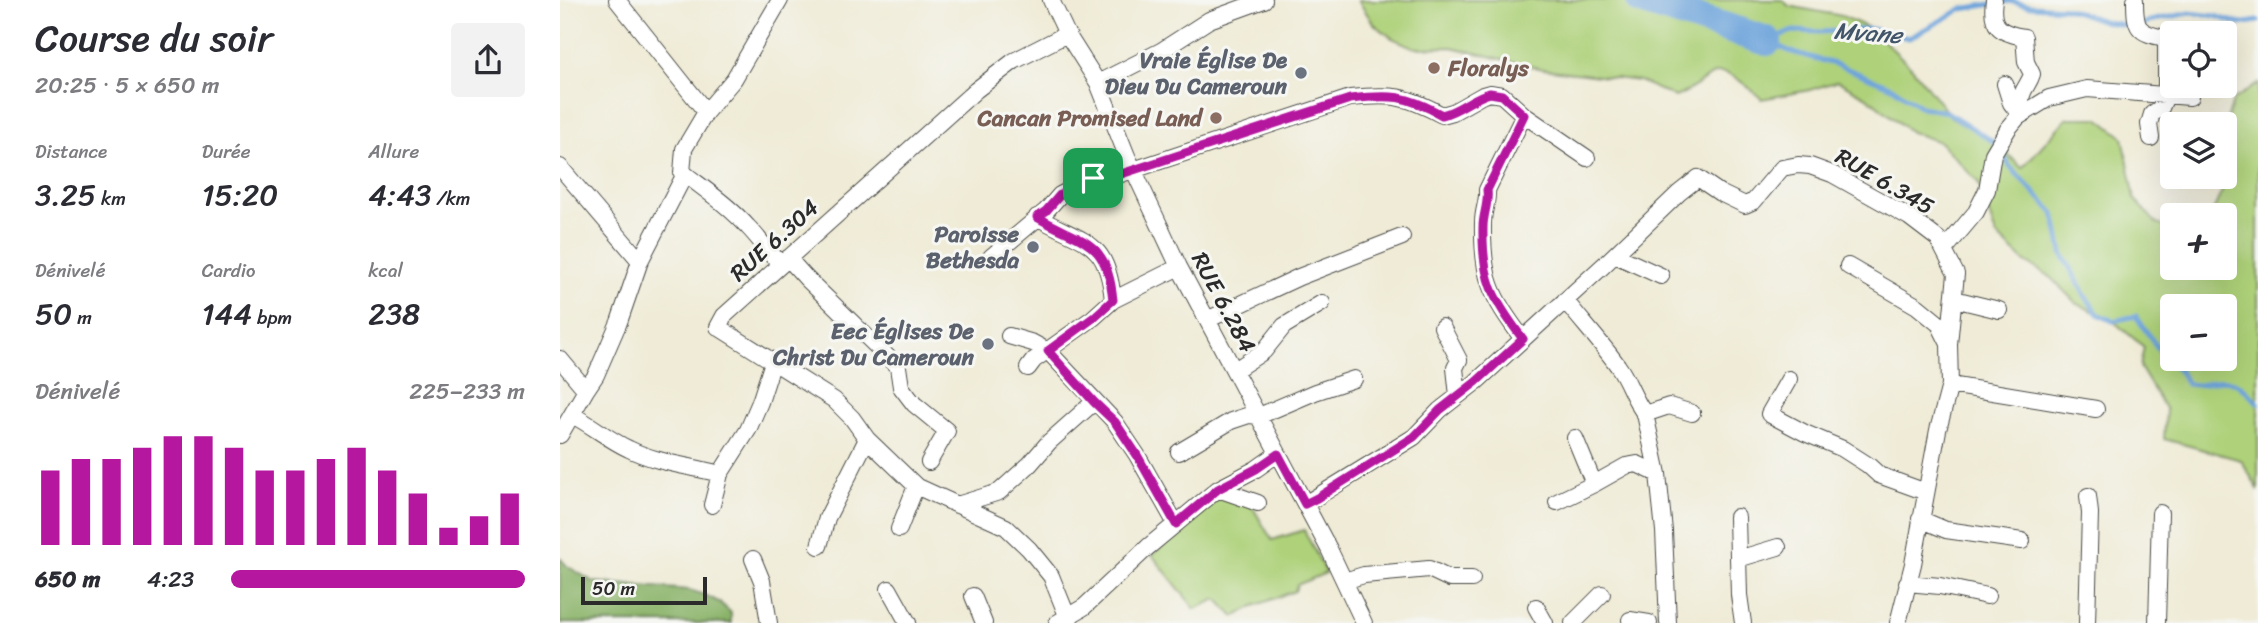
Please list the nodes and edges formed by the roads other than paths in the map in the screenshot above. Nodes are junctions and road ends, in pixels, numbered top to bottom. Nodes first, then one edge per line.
1 (617, 0) edge
2 (780, 0) edge
3 (1051, 0) edge
4 (1264, 0) edge
5 (1994, 0) edge
6 (2135, 0) edge
7 (1067, 34) junction
8 (2160, 37) edge
9 (1098, 83) junction
10 (2005, 84) dead end
11 (2160, 95) edge
12 (2165, 98) edge
13 (706, 112) junction
14 (2017, 114) junction
15 (1524, 115) junction
16 (2151, 138) dead end
17 (1587, 158) dead end
18 (560, 167) edge
19 (1134, 170) junction
20 (685, 174) junction
21 (1037, 217) junction
22 (1402, 237) dead end
23 (1945, 249) junction
24 (1615, 254) junction
25 (991, 257) dead end
26 (785, 260) junction
27 (640, 261) junction
28 (1848, 266) dead end
29 (1179, 267) junction
30 (1661, 276) dead end
31 (1954, 299) junction
32 (1113, 300) junction
33 (1565, 300) junction
34 (1322, 303) dead end
35 (1999, 310) dead end
36 (1207, 320) junction
37 (1442, 327) dead end
38 (1009, 337) dead end
39 (1523, 339) junction
40 (1949, 344) junction
41 (1048, 351) junction
42 (560, 359) edge
43 (773, 362) junction
44 (1028, 368) dead end
45 (1235, 370) junction
46 (1354, 379) dead end
47 (1789, 379) dead end
48 (1950, 385) junction
49 (586, 390) junction
50 (1458, 396) junction
51 (1094, 402) junction
52 (2096, 410) dead end
53 (1692, 413) dead end
54 (1645, 414) junction
55 (572, 415) junction
56 (1259, 416) junction
57 (560, 435) edge
58 (1575, 438) dead end
59 (867, 439) junction
60 (1179, 452) dead end
61 (1278, 454) junction
62 (929, 463) dead end
63 (720, 474) junction
64 (1658, 474) junction
65 (1594, 485) junction
66 (916, 486) junction
67 (1218, 489) junction
68 (1926, 492) junction
69 (2088, 496) dead end
70 (1557, 502) dead end
71 (1258, 503) dead end
72 (1305, 504) junction
73 (712, 505) dead end
74 (957, 505) junction
75 (2160, 513) dead end
76 (1737, 517) dead end
77 (1920, 519) junction
78 (1176, 524) junction
79 (899, 529) dead end
80 (2022, 541) dead end
81 (818, 546) dead end
82 (1778, 547) dead end
83 (752, 559) dead end
84 (1738, 559) junction
85 (1472, 579) dead end
86 (1343, 581) junction
87 (1907, 583) junction
88 (889, 589) dead end
89 (1602, 594) dead end
90 (973, 596) dead end
91 (1987, 596) dead end
92 (1536, 607) dead end
93 (1630, 620) dead end
94 (1065, 621) edge
95 (769, 623) edge
96 (908, 623) edge
97 (984, 623) edge
98 (1364, 623) edge
99 (1545, 623) edge
100 (1573, 623) edge
101 (1649, 623) edge
102 (1668, 623) edge
103 (1743, 623) edge
104 (1898, 623) edge
105 (2087, 623) edge
106 (2157, 623) edge

1 - 13 street
2 - 13 street
3 - 7 street, RUE 6.284
4 - 9 street
5 - 14 street
6 - 8 street
7 - 9 street, RUE 6.284
7 - 26 street, RUE 6.304
9 - 19 street, RUE 6.284
10 - 14 street
11 - 14 street
12 - 16 street
13 - 20 street
14 - 23 street
15 - 17 street
15 - 19 street
15 - 39 street
18 - 27 street
19 - 21 street
19 - 29 street, RUE 6.284
20 - 26 street
20 - 27 street
21 - 25 street
21 - 32 street
22 - 36 street
23 - 24 street, RUE 6.345
23 - 31 street
24 - 30 street
24 - 33 street, RUE 6.345
26 - 43 street, RUE 6.304
26 - 62 street
27 - 49 street
28 - 40 street
29 - 32 street
29 - 36 street, RUE 6.284
31 - 35 street
31 - 40 street
32 - 41 street
33 - 39 street, RUE 6.345
33 - 54 street
34 - 45 street
36 - 45 street, RUE 6.284
37 - 50 street
38 - 41 street
39 - 50 street, RUE 6.345
40 - 48 street
41 - 44 street
41 - 51 street
42 - 49 street
43 - 59 street, RUE 6.304
43 - 63 street
45 - 56 street, RUE 6.284
46 - 56 street
47 - 68 street
48 - 52 street
48 - 68 street
49 - 55 street
50 - 72 street, RUE 6.345
51 - 74 street
51 - 78 street
53 - 54 street
54 - 64 street
55 - 57 street
55 - 63 street
56 - 60 street
56 - 61 street, RUE 6.284
58 - 65 street
59 - 66 street, RUE 6.304
59 - 81 street
61 - 67 street
61 - 72 street, RUE 6.284
63 - 73 street
64 - 65 street
64 - 102 street
65 - 70 street
66 - 74 street, RUE 6.304
66 - 79 street
67 - 71 street
67 - 78 street
68 - 77 street
69 - 105 street
72 - 86 street, RUE 6.284
74 - 94 street, RUE 6.304
75 - 106 street
76 - 84 street
77 - 80 street
77 - 87 street
78 - 94 street
82 - 84 street
83 - 95 street
84 - 103 street
85 - 86 street
86 - 98 street, RUE 6.284
87 - 91 street
87 - 104 street
88 - 96 street
89 - 100 street
90 - 97 street
92 - 99 street
93 - 101 street

